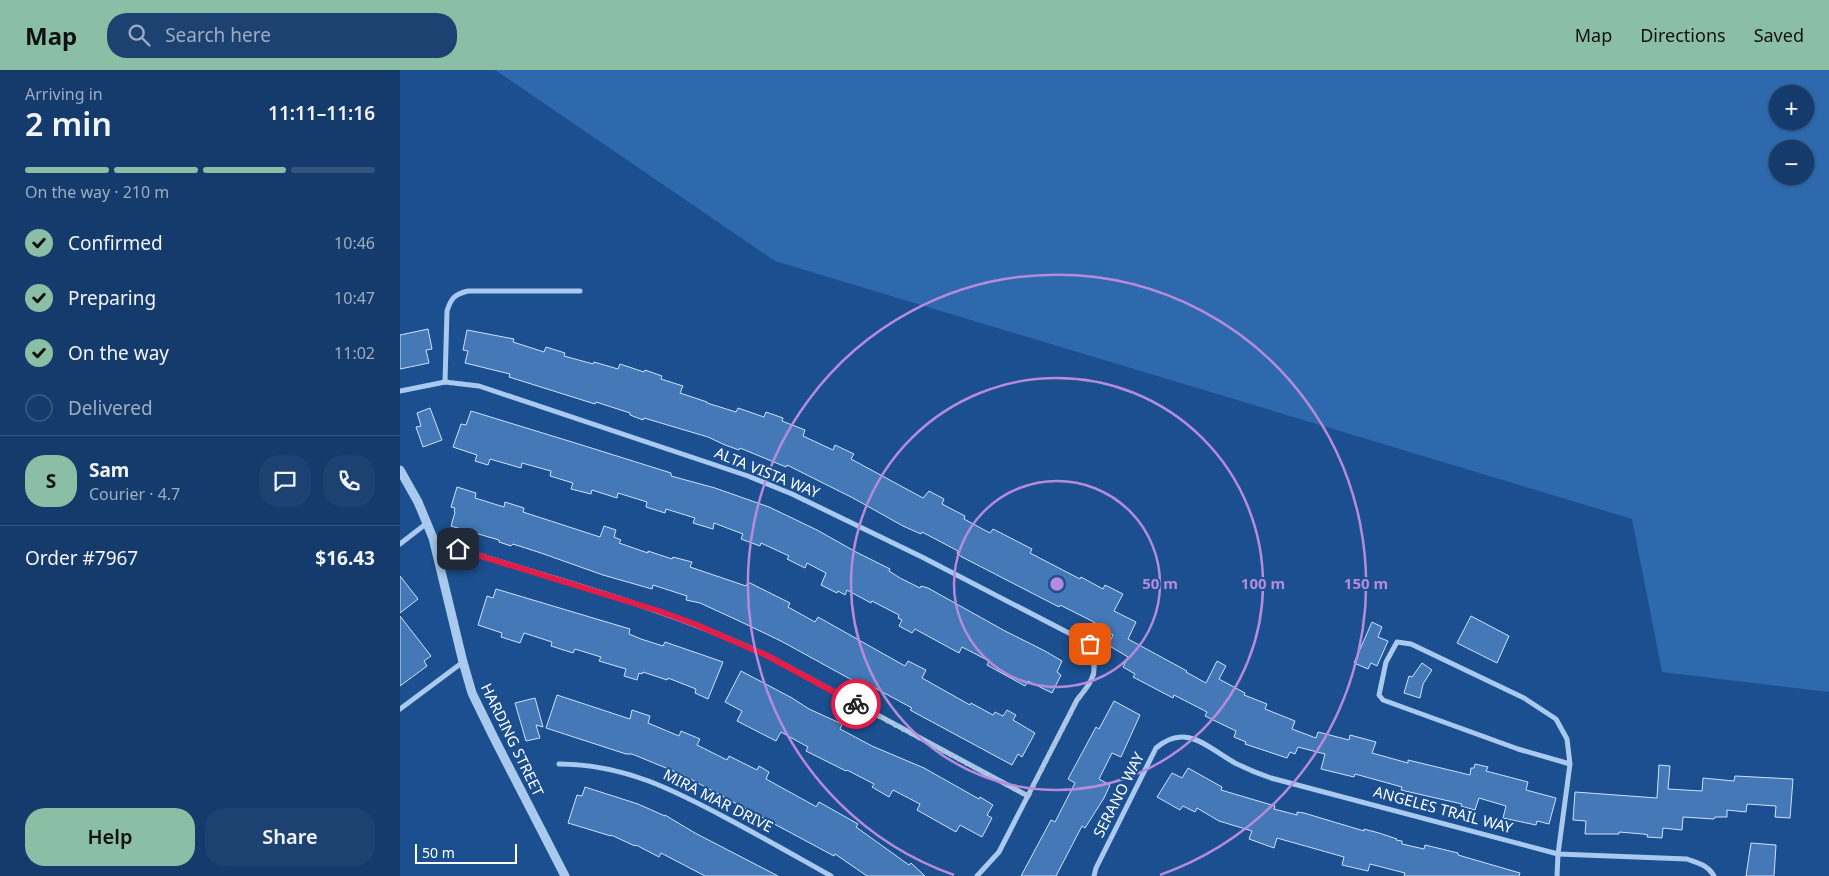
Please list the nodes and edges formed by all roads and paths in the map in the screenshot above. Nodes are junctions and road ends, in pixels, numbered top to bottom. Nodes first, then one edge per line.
1 (580, 292) dead end
2 (445, 382) junction
3 (400, 391) edge
4 (400, 470) edge
5 (427, 523) junction
6 (400, 544) edge
7 (438, 553) junction
8 (463, 662) junction
9 (400, 709) edge
10 (1178, 737) joint
11 (558, 764) dead end
12 (1570, 764) junction
13 (1028, 796) junction
14 (1558, 854) junction
15 (565, 876) edge
16 (830, 876) edge
17 (977, 876) edge
18 (1094, 876) edge
19 (1557, 876) edge
20 (1714, 876) edge

1 - 2 street
2 - 3 street, ALTA VISTA WAY
2 - 13 street, ALTA VISTA WAY
4 - 5 street, HARDING STREET
5 - 6 street
5 - 7 street, HARDING STREET
7 - 8 street, HARDING STREET
7 - 13 street
8 - 9 street
8 - 15 street, HARDING STREET
10 - 14 street, ANGELES TRAIL WAY
10 - 18 street, SERANO WAY
11 - 16 street, MIRA MAR DRIVE
12 - 12 street
12 - 14 street
13 - 17 street
14 - 19 street
14 - 20 street, ANGELES TRAIL WAY

